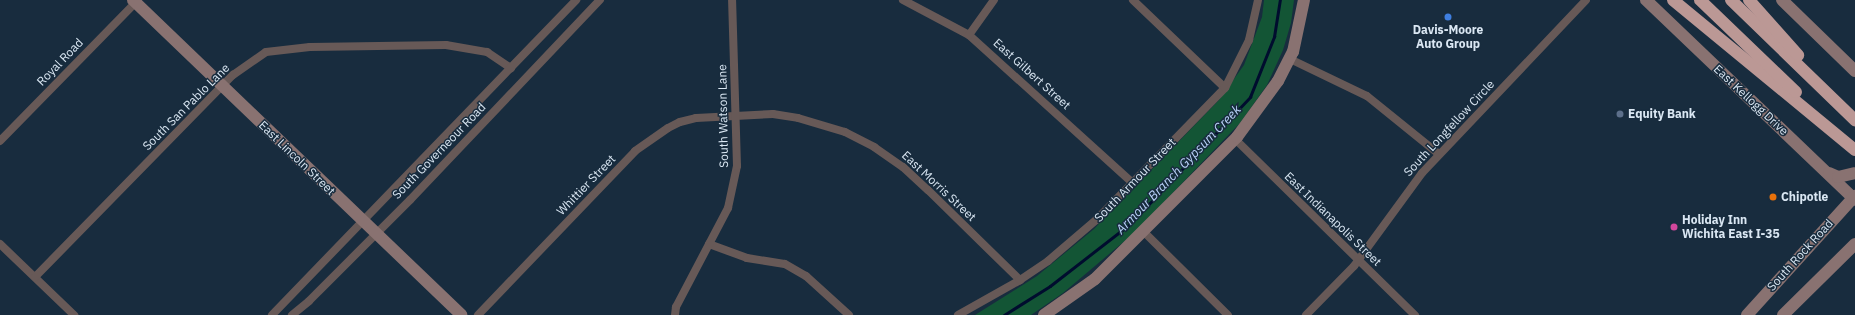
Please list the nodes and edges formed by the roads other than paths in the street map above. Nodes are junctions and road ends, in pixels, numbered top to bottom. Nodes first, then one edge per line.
1 (576, 0) edge
2 (600, 0) edge
3 (732, 0) edge
4 (903, 0) edge
5 (994, 0) edge
6 (1133, 0) edge
7 (1258, 0) edge
8 (1304, 0) edge
9 (1586, 0) edge
10 (1646, 0) edge
11 (1673, 0) edge
12 (1700, 0) edge
13 (1731, 0) edge
14 (1749, 0) edge
15 (1782, 0) edge
16 (135, 1) edge
17 (969, 35) junction
18 (1290, 59) junction
19 (511, 68) junction
20 (1855, 71) edge
21 (222, 86) junction
22 (1225, 88) junction
23 (735, 116) junction
24 (1855, 119) edge
25 (1235, 140) junction
26 (0, 141) edge
27 (1855, 150) edge
28 (1439, 154) junction
29 (1828, 173) junction
30 (1855, 173) edge
31 (1133, 183) junction
32 (1854, 198) edge
33 (364, 222) junction
34 (375, 232) junction
35 (1144, 232) junction
36 (0, 244) edge
37 (709, 244) junction
38 (1855, 244) edge
39 (1358, 260) junction
40 (35, 277) junction
41 (1020, 280) junction
42 (1048, 314) edge
43 (74, 315) edge
44 (272, 315) edge
45 (292, 315) edge
46 (462, 315) edge
47 (478, 315) edge
48 (675, 315) edge
49 (849, 315) edge
50 (958, 315) edge
51 (1228, 315) edge
52 (1306, 315) edge
53 (1415, 315) edge
54 (1747, 315) edge
55 (1783, 315) edge

1 - 19 street, South Governeour Road
2 - 34 street, South Governeour Road
3 - 23 street, South Watson Lane
4 - 17 street, East Gilbert Street
5 - 17 street
6 - 22 street
7 - 22 street, South Armour Street
8 - 18 street
9 - 28 street, South Longfellow Circle
10 - 29 street, East Kellogg Drive
11 - 27 highway
12 - 27 highway
13 - 24 highway
14 - 24 highway
15 - 20 street
16 - 21 street, East Lincoln Street
16 - 26 street, Royal Road
17 - 31 street, East Gilbert Street
18 - 25 street
18 - 28 street
19 - 21 street, South San Pablo Lane
19 - 33 street, South Governeour Road
21 - 33 street, East Lincoln Street
21 - 40 street, South San Pablo Lane
22 - 31 street, South Armour Street
23 - 37 street, South Watson Lane
23 - 41 street, East Morris Street
23 - 47 street, Whittier Street
25 - 35 street
25 - 39 street, East Indianapolis Street
28 - 39 street, South Longfellow Circle
29 - 30 street
29 - 32 street, East Kellogg Drive
31 - 41 street, South Armour Street
32 - 54 street, South Rock Road
33 - 34 street, East Lincoln Street
33 - 44 street, South Governeour Road
34 - 45 street, South Governeour Road
34 - 46 street, East Lincoln Street
35 - 42 street
35 - 51 street
36 - 40 street
37 - 48 street, South Watson Lane
37 - 49 street
38 - 55 street
39 - 52 street, South Longfellow Circle
39 - 53 street, East Indianapolis Street
40 - 43 street
41 - 50 street, South Armour Street

